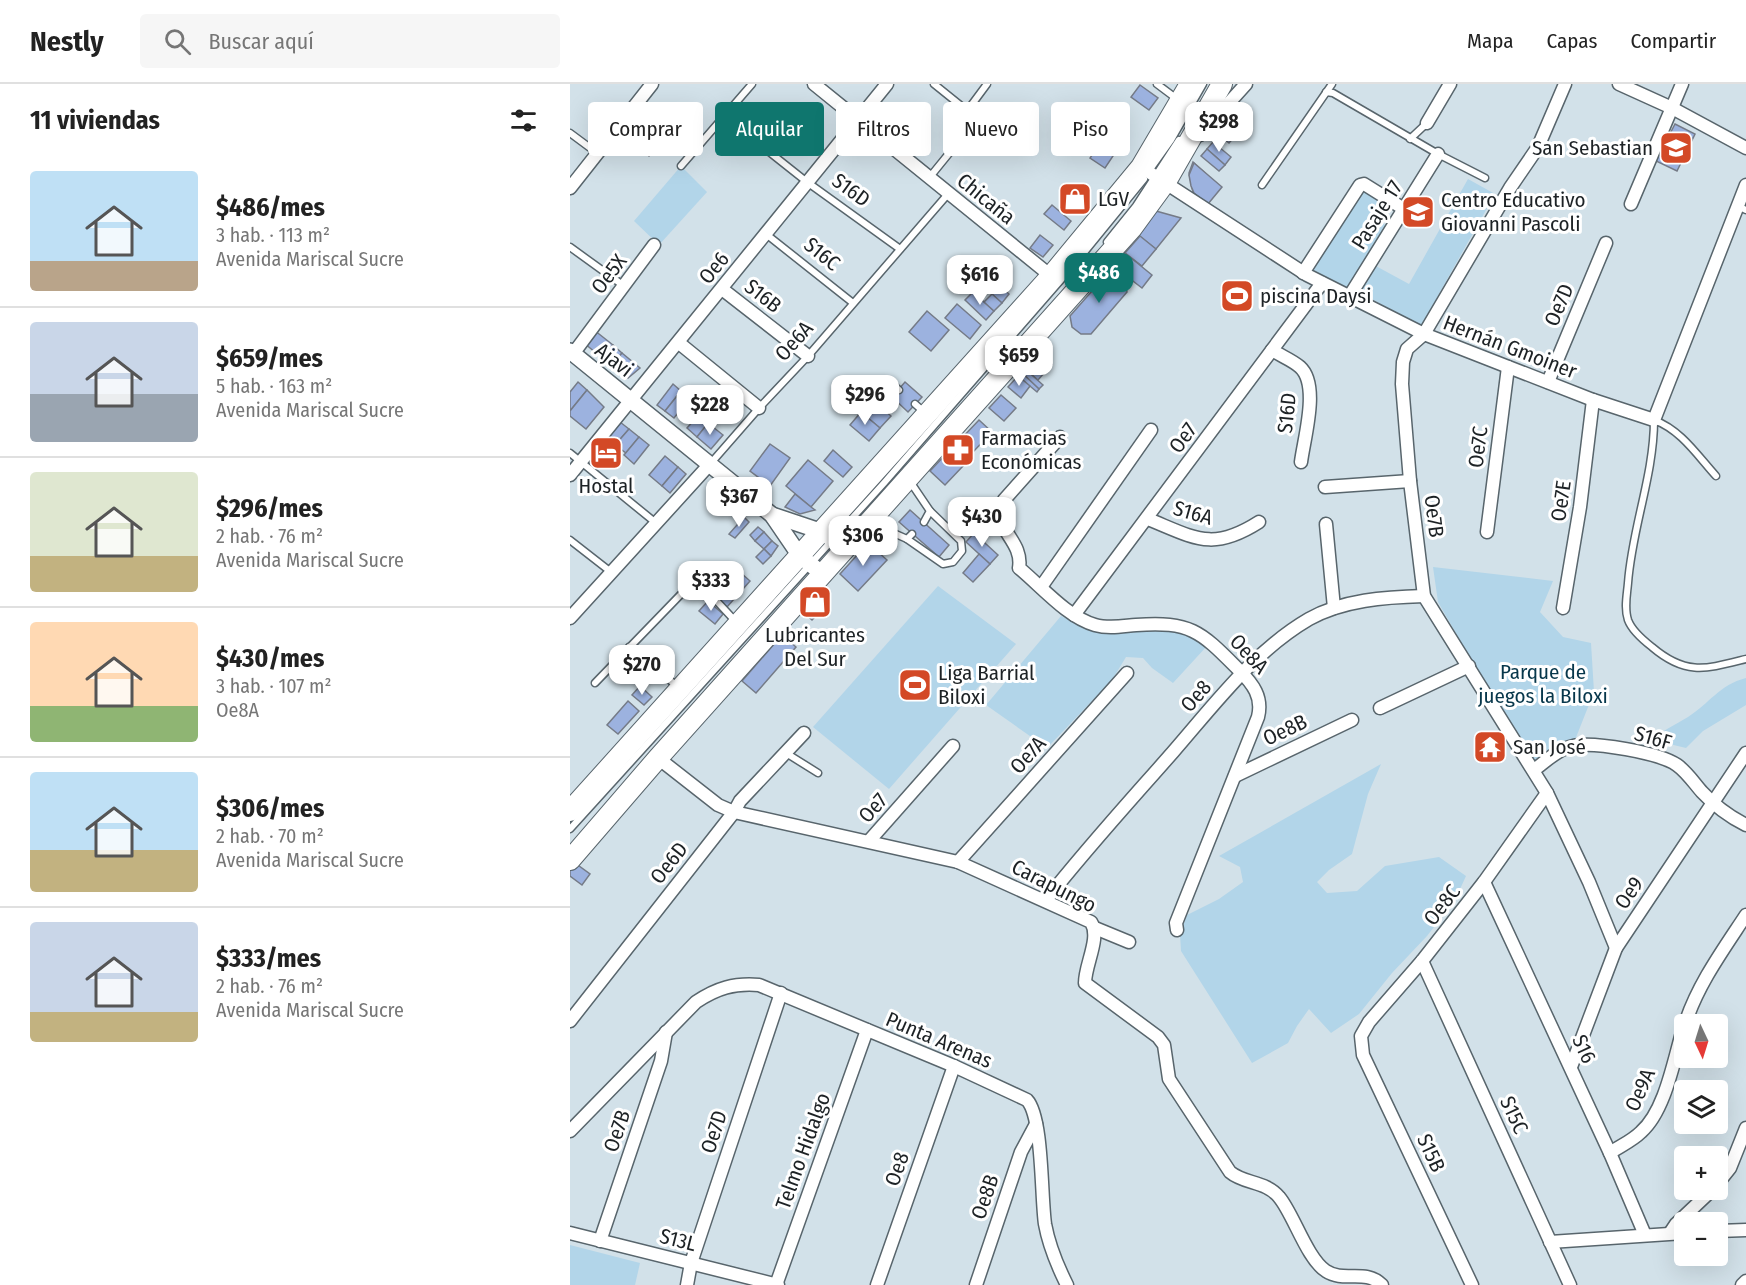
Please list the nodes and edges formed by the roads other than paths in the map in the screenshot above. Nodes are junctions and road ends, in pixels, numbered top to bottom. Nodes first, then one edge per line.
1 (652, 84) edge
2 (752, 84) edge
3 (814, 84) edge
4 (887, 84) edge
5 (934, 84) edge
6 (987, 84) edge
7 (1157, 84) edge
8 (1203, 84) edge
9 (1212, 84) edge
10 (1222, 84) edge
11 (1246, 84) edge
12 (1332, 84) edge
13 (1450, 84) edge
14 (1565, 84) edge
15 (1619, 84) edge
16 (1682, 84) edge
17 (1185, 92) edge
18 (1326, 92) junction
19 (638, 102) edge
20 (736, 102) edge
21 (836, 102) edge
22 (872, 102) edge
23 (956, 102) edge
24 (974, 102) edge
25 (1672, 108) junction
26 (1427, 123) joint
27 (715, 126) edge
28 (570, 133) edge
29 (1410, 139) junction
30 (588, 146) edge
31 (836, 146) edge
32 (1746, 148) edge
33 (1185, 151) junction
34 (1438, 154) junction
35 (595, 156) edge
36 (774, 156) edge
37 (902, 156) edge
38 (947, 156) edge
39 (681, 166) dead end
40 (1152, 175) junction
41 (929, 178) junction
42 (1485, 178) dead end
43 (807, 182) junction
44 (1262, 184) dead end
45 (1746, 185) edge
46 (570, 188) edge
47 (948, 194) junction
48 (1631, 204) dead end
49 (1742, 208) edge
50 (1404, 209) junction
51 (766, 234) junction
52 (1606, 243) dead end
53 (654, 245) dead end
54 (570, 247) edge
55 (900, 249) junction
56 (1101, 249) dead end
57 (1094, 258) dead end
58 (1303, 273) junction
59 (1051, 276) junction
60 (1322, 283) junction
61 (624, 286) junction
62 (722, 289) junction
63 (1349, 297) junction
64 (853, 303) junction
65 (1424, 334) junction
66 (679, 343) junction
67 (1272, 350) junction
68 (572, 353) edge
69 (808, 356) junction
70 (1508, 367) junction
71 (890, 382) dead end
72 (1548, 382) junction
73 (899, 390) dead end
74 (632, 400) junction
75 (1593, 400) junction
76 (759, 408) junction
77 (1654, 420) junction
78 (1151, 430) dead end
79 (1060, 437) dead end
80 (570, 453) edge
81 (581, 462) junction
82 (1300, 462) dead end
83 (709, 465) junction
84 (570, 476) edge
85 (1716, 476) dead end
86 (909, 479) junction
87 (1410, 481) junction
88 (1325, 487) dead end
89 (930, 511) junction
90 (772, 514) junction
91 (1148, 519) junction
92 (924, 522) dead end
93 (1260, 522) dead end
94 (656, 523) junction
95 (870, 523) junction
96 (1326, 525) dead end
97 (1487, 532) dead end
98 (570, 540) edge
99 (835, 542) junction
100 (812, 566) junction
101 (611, 572) junction
102 (699, 582) dead end
103 (1041, 586) junction
104 (687, 588) dead end
105 (1424, 596) junction
106 (1334, 608) junction
107 (1563, 608) dead end
108 (1074, 615) junction
109 (570, 618) edge
110 (738, 623) junction
111 (629, 647) junction
112 (1746, 659) edge
113 (1469, 666) junction
114 (1127, 673) dead end
115 (1242, 673) junction
116 (595, 683) dead end
117 (679, 688) junction
118 (1380, 708) dead end
119 (1352, 720) dead end
120 (804, 733) dead end
121 (952, 746) dead end
122 (786, 753) junction
123 (1746, 753) edge
124 (658, 758) junction
125 (1534, 770) junction
126 (818, 772) dead end
127 (1235, 776) junction
128 (1547, 793) junction
129 (1714, 803) junction
130 (570, 812) edge
131 (734, 812) junction
132 (1746, 825) edge
133 (570, 829) edge
134 (869, 841) junction
135 (570, 849) edge
136 (570, 860) edge
137 (958, 862) junction
138 (1485, 882) junction
139 (1046, 900) junction
140 (1746, 915) edge
141 (1095, 928) junction
142 (1177, 930) dead end
143 (1129, 942) dead end
144 (1616, 948) junction
145 (1422, 962) junction
146 (781, 993) junction
147 (1688, 1014) edge
148 (570, 1021) edge
149 (867, 1030) junction
150 (666, 1032) junction
151 (1361, 1036) joint
152 (1674, 1059) edge
153 (954, 1066) junction
154 (1571, 1067) junction
155 (1036, 1124) junction
156 (1746, 1128) edge
157 (570, 1131) edge
158 (1610, 1153) junction
159 (1728, 1170) edge
160 (1701, 1200) edge
161 (1746, 1230) edge
162 (1728, 1231) edge
163 (570, 1233) edge
164 (1670, 1233) junction
165 (1674, 1233) edge
166 (1645, 1235) junction
167 (600, 1241) junction
168 (1550, 1242) junction
169 (691, 1263) junction
170 (1746, 1281) edge
171 (687, 1285) edge
172 (777, 1285) edge
173 (877, 1285) edge
174 (976, 1285) edge
175 (1067, 1285) edge
176 (1382, 1285) edge
177 (1472, 1285) edge
178 (1570, 1285) edge
179 (1742, 1285) edge

1 - 19 street
2 - 20 lane
3 - 21 street, Chicaña
4 - 22 street, Oe6
5 - 23 lane
6 - 24 lane
7 - 17 lane
8 - 40 lane
9 - 40 lane
10 - 33 main road
11 - 33 street
12 - 18 lane
13 - 26 street
14 - 65 street, Oe7B
15 - 25 street
16 - 25 street
17 - 40 main road
18 - 29 lane
18 - 44 lane
25 - 32 street
25 - 48 street
26 - 29 lane
27 - 39 lane
28 - 30 lane
29 - 34 lane
31 - 43 street, Oe6
33 - 40 main road
34 - 42 lane
34 - 50 street, Pasaje 17
35 - 46 street
36 - 43 lane, S16D
37 - 41 street, Chicaña
38 - 41 lane
40 - 56 lane
40 - 58 street, Hernán Gmoiner
40 - 59 main road
40 - 86 main road
40 - 99 lane
41 - 47 street, Chicaña
43 - 51 street, Oe6
43 - 55 lane, S16D
45 - 49 street
47 - 55 lane, Oe6A
47 - 59 street, Chicaña
49 - 77 street
50 - 58 street
50 - 63 street, Pasaje 17
51 - 62 street, Oe6
51 - 64 lane, S16C
52 - 72 street, Oe7D
53 - 61 street, Oe5X
54 - 61 lane
55 - 64 lane, Oe6A
57 - 99 lane
58 - 60 street, Hernán Gmoiner
59 - 99 main road
60 - 63 street, Hernán Gmoiner
60 - 67 street, Oe7
61 - 68 street, Oe5X
62 - 66 street, Oe6
62 - 69 street, S16B
63 - 65 street, Hernán Gmoiner
64 - 69 lane, Oe6A
65 - 70 street, Hernán Gmoiner
65 - 87 street, Oe7B
66 - 74 street, Oe6
66 - 76 street
67 - 82 street, S16D
67 - 91 street, Oe7
68 - 74 street, Ajavi
69 - 76 lane, Oe6A
70 - 72 street, Hernán Gmoiner
70 - 97 street, Oe7C
71 - 73 lane
72 - 75 street, Hernán Gmoiner
74 - 81 street, Oe6
74 - 83 street, Ajavi
75 - 77 street, Hernán Gmoiner
75 - 107 street, Oe7E
76 - 83 lane, Oe6A
77 - 85 lane
77 - 112 lane
78 - 103 street
79 - 103 street, Oe8A
80 - 81 lane
81 - 84 street, Oe6
81 - 94 lane
83 - 90 street, Ajavi
83 - 94 street, Oe6A
86 - 89 lane
86 - 95 main road
87 - 88 street
87 - 105 street, Oe7B
89 - 92 lane
89 - 95 lane
90 - 99 street, Ajavi
90 - 100 street, Ajavi
91 - 93 street, S16A
91 - 108 street, Oe7
94 - 101 street, Oe6A
95 - 99 main road
96 - 106 street
98 - 101 lane
99 - 100 main road
99 - 100 main road
100 - 110 main road
100 - 124 main road
100 - 133 lane
100 - 135 lane
101 - 109 street, Oe6A
102 - 110 lane
103 - 108 street, Oe8A
104 - 111 lane
105 - 106 street, Oe8
105 - 113 street, Oe7B
106 - 115 street, Oe8
108 - 115 street, Oe8A
110 - 117 main road
111 - 116 lane
111 - 117 lane
113 - 118 street
113 - 125 street, Oe7B
114 - 137 street, Oe7A
115 - 127 street, Oe8A
115 - 139 street, Oe8
117 - 130 main road
119 - 127 street, Oe8B
120 - 122 street, Oe6D
121 - 134 street, Oe7
122 - 126 lane
122 - 131 street, Oe6D
123 - 129 street, Oe9
124 - 131 street, Carapungo
124 - 136 main road
125 - 128 street, Oe7B
125 - 129 street, S16F
127 - 142 street, Oe8A
128 - 138 street, Oe8C
128 - 144 street, Oe7B
129 - 132 street, S16F
129 - 144 street, Oe9
131 - 134 street, Carapungo
131 - 148 street, Oe6D
134 - 137 street, Carapungo
137 - 139 street, Carapungo
138 - 145 street, Oe8C
138 - 154 street, S16
139 - 141 street, Carapungo
140 - 147 street, Oe9A
141 - 143 street
141 - 176 street, Carapungo
144 - 154 street, Oe9
145 - 151 street, Oe8C
145 - 168 street, S15C
146 - 149 street, Punta Arenas
146 - 150 street, Punta Arenas
146 - 169 street, Oe7D
149 - 153 street, Punta Arenas
149 - 172 street, Telmo Hidalgo
150 - 157 street, Punta Arenas
150 - 167 street, Oe7B
151 - 177 street, S15B
152 - 158 street, Oe9A
153 - 155 street, Punta Arenas
153 - 173 street, Oe8
154 - 158 street, S16
155 - 174 street, Oe8B
155 - 175 street, Punta Arenas
156 - 159 street
158 - 166 street, S16
160 - 164 street
161 - 162 street
163 - 167 street, S13L
164 - 165 street
164 - 166 street
166 - 168 street
167 - 169 street, S13L
168 - 178 street, S15C
169 - 171 street, Oe7D
169 - 172 street, S13L
170 - 179 street

